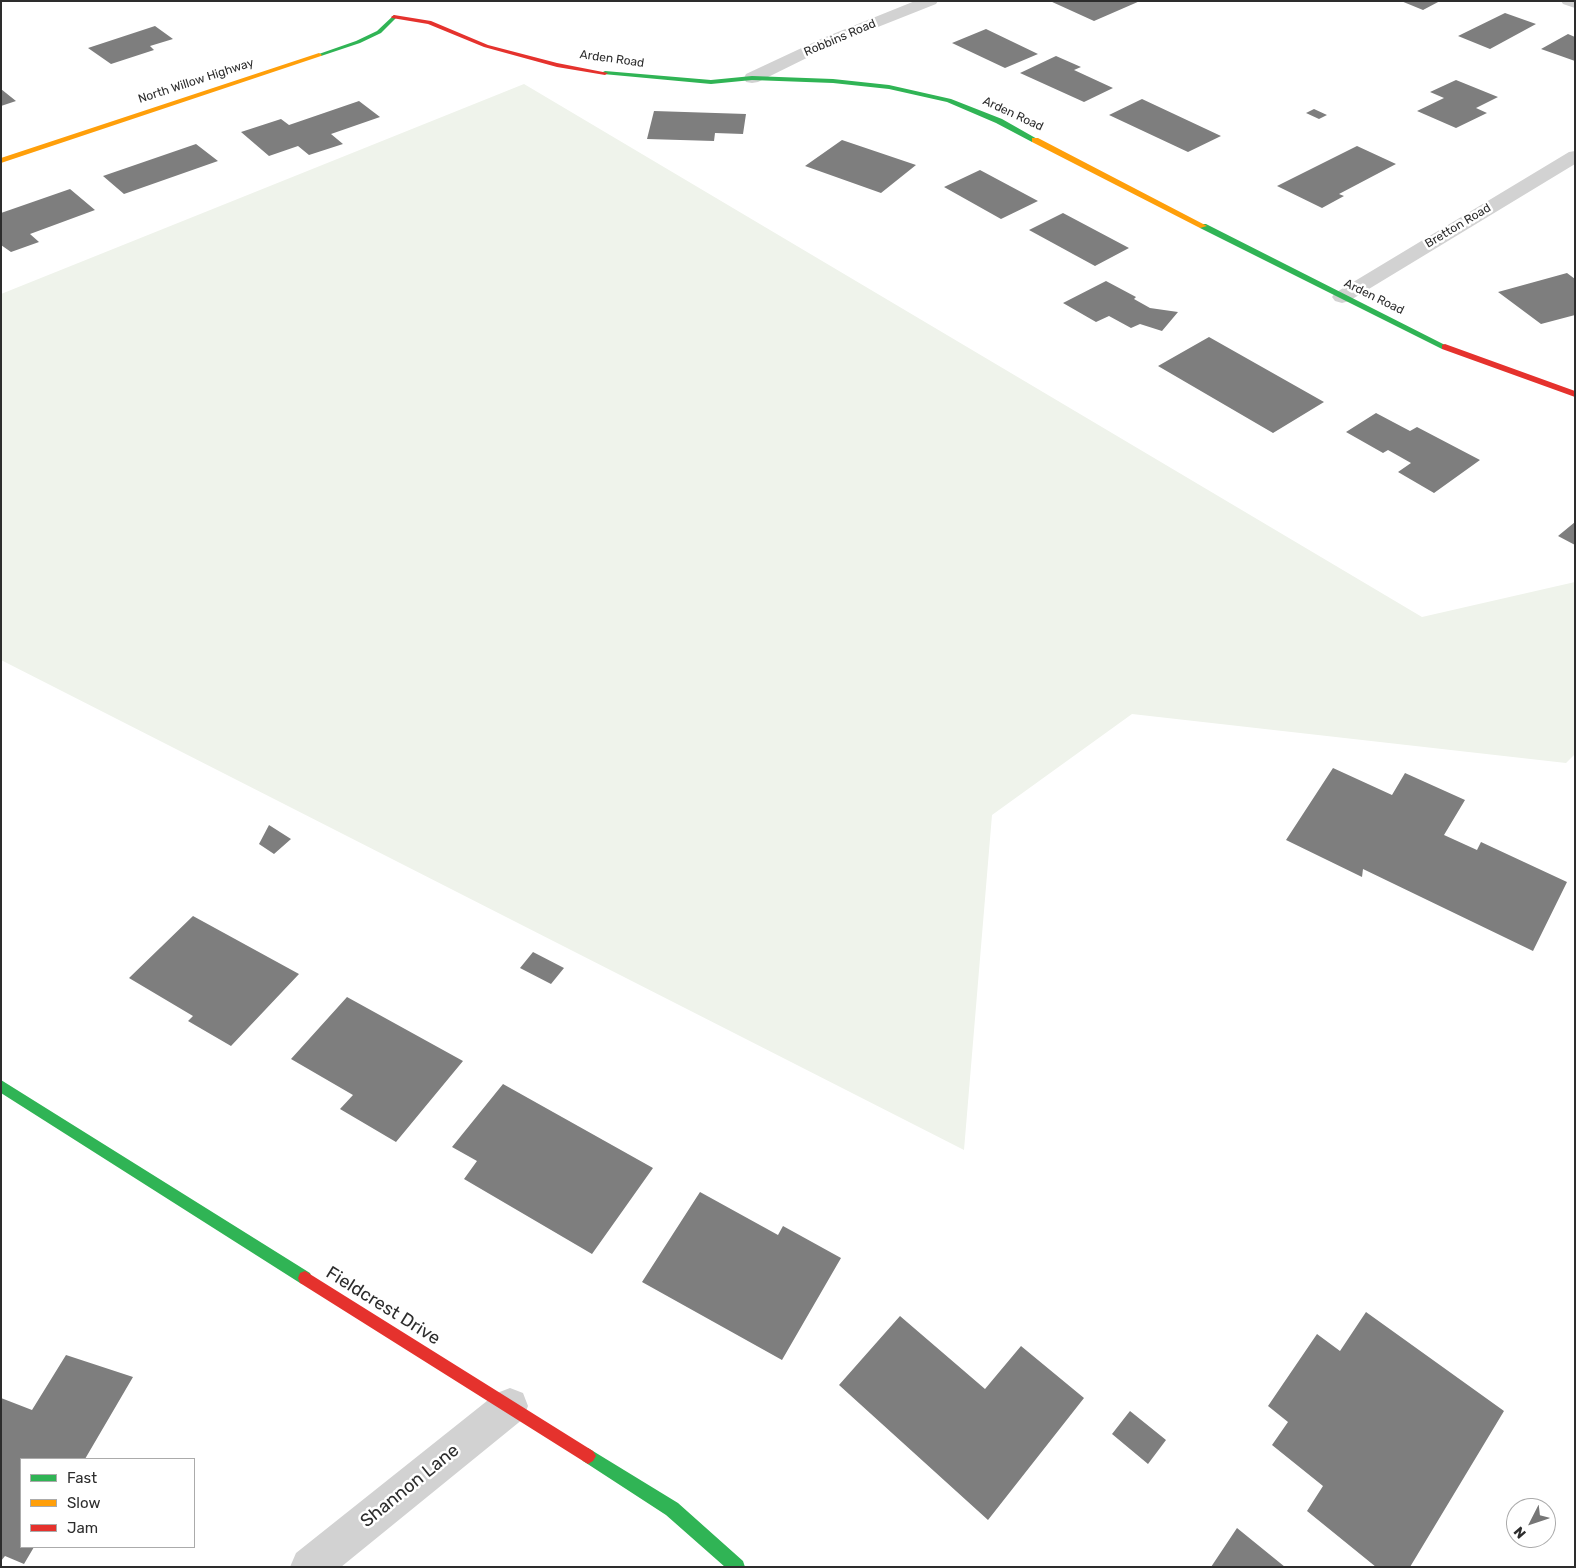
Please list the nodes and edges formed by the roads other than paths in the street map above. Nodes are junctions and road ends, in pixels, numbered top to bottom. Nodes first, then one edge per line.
1 (930, 1) edge
2 (1569, 1) edge
3 (1575, 3) edge
4 (386, 7) dead end
5 (394, 18) junction
6 (752, 78) junction
7 (1575, 156) edge
8 (1, 161) edge
9 (1342, 297) junction
10 (1575, 394) edge
11 (1, 1086) edge
12 (510, 1406) junction
13 (310, 1567) edge
14 (737, 1567) edge

1 - 6 street, Robbins Road
2 - 3 street
4 - 5 street
5 - 6 street, Arden Road
5 - 8 street, North Willow Highway
6 - 9 street, Arden Road
7 - 9 street, Bretton Road
9 - 10 street, Arden Road
11 - 12 street, Fieldcrest Drive
12 - 13 street, Shannon Lane
12 - 14 street, Fieldcrest Drive

